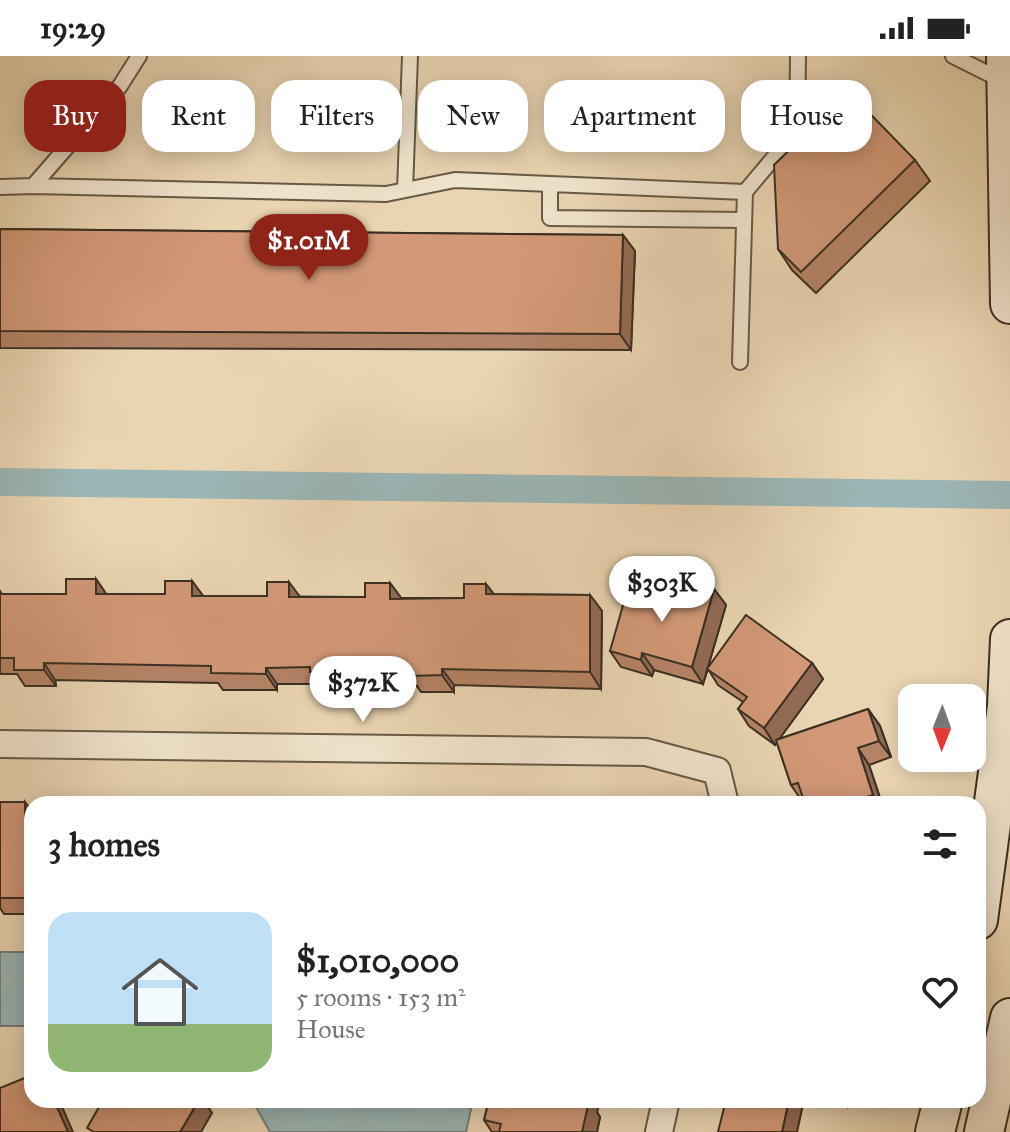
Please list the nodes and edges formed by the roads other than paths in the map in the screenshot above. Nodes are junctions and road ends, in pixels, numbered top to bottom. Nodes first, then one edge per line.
1 (139, 56) edge
2 (410, 56) edge
3 (798, 56) edge
4 (953, 56) edge
5 (1006, 69) edge
6 (550, 184) junction
7 (33, 186) junction
8 (0, 187) edge
9 (405, 190) junction
10 (745, 192) junction
11 (744, 220) junction
12 (1010, 304) edge
13 (740, 362) dead end
14 (1010, 639) edge
15 (0, 744) edge
16 (723, 796) edge
17 (986, 861) edge
18 (1010, 1018) edge
19 (664, 1108) edge
20 (941, 1108) edge
21 (659, 1132) edge
22 (935, 1132) edge
23 (984, 1132) edge

1 - 7 lane
2 - 9 lane
3 - 10 lane
4 - 5 lane
5 - 12 main road
6 - 9 lane
6 - 10 lane
6 - 11 lane
7 - 8 lane
7 - 9 lane
10 - 11 lane
11 - 13 lane
14 - 17 main road
15 - 16 street
18 - 23 main road
19 - 21 street
20 - 22 main road

